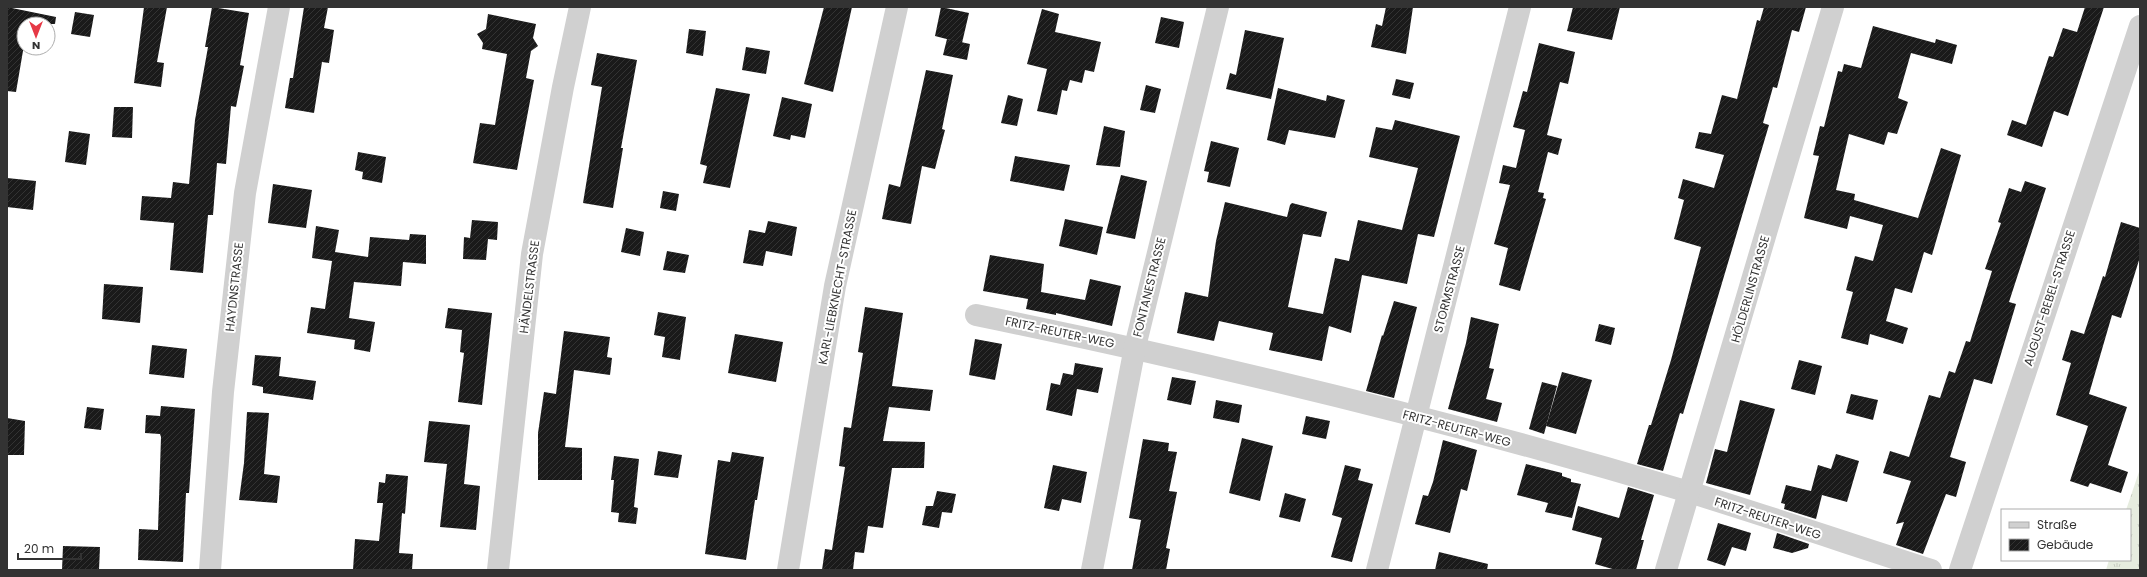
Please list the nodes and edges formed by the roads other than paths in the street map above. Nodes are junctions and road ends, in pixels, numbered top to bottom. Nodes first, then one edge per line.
1 (279, 7) edge
2 (580, 7) edge
3 (896, 7) edge
4 (1218, 7) edge
5 (1520, 7) edge
6 (1833, 7) edge
7 (2140, 26) edge
8 (976, 315) dead end
9 (1135, 347) junction
10 (1416, 416) junction
11 (1689, 492) junction
12 (210, 570) edge
13 (498, 570) edge
14 (788, 570) edge
15 (1092, 570) edge
16 (1377, 570) edge
17 (1666, 570) edge
18 (1931, 570) edge
19 (1960, 570) edge

1 - 12 street, HAYDNSTRASSE
2 - 13 street, HÄNDELSTRASSE
3 - 14 street, KARL-LIEBKNECHT-STRASSE
4 - 9 street, FONTANESTRASSE
5 - 10 street, STORMSTRASSE
6 - 11 street, HÖLDERLINSTRASSE
7 - 19 street, AUGUST-BEBEL-STRASSE
8 - 9 street, FRITZ-REUTER-WEG
9 - 10 street, FRITZ-REUTER-WEG
9 - 15 street, FONTANESTRASSE
10 - 11 street, FRITZ-REUTER-WEG
10 - 16 street, STORMSTRASSE
11 - 17 street, HÖLDERLINSTRASSE
11 - 18 street, FRITZ-REUTER-WEG

